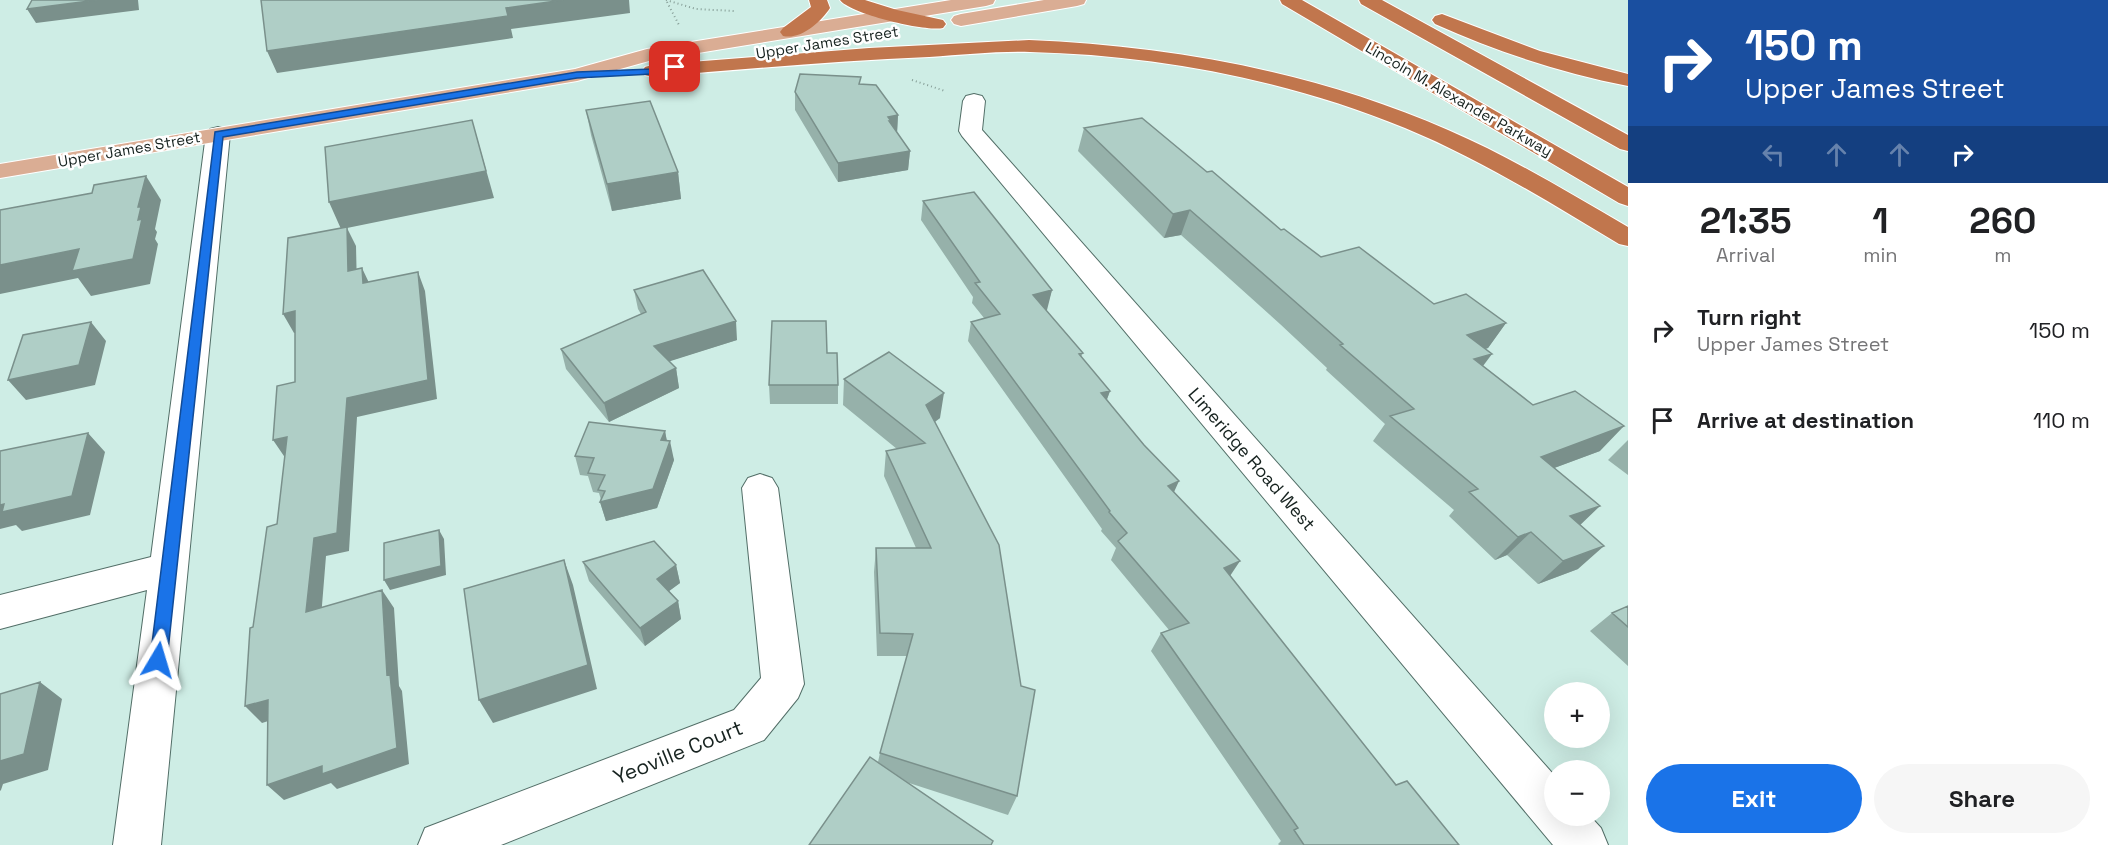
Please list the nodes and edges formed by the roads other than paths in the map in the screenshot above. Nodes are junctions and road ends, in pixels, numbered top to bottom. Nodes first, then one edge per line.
1 (818, 0) edge
2 (849, 0) edge
3 (986, 0) edge
4 (1077, 0) edge
5 (1368, 0) edge
6 (1399, 0) edge
7 (1293, 3) edge
8 (892, 15) junction
9 (936, 24) junction
10 (790, 32) junction
11 (652, 71) junction
12 (577, 75) junction
13 (1628, 80) edge
14 (974, 101) road end
15 (218, 134) junction
16 (1628, 144) edge
17 (0, 171) edge
18 (1628, 198) edge
19 (1628, 238) edge
20 (760, 488) dead end
21 (169, 568) junction
22 (0, 612) edge
23 (1544, 798) edge
24 (1568, 826) edge
25 (137, 845) edge
26 (442, 845) edge
27 (1584, 845) edge

1 - 10 highway
2 - 8 highway
3 - 8 main road, Upper James Street
4 - 9 main road, Upper James Street
5 - 16 highway
6 - 13 highway
7 - 18 highway, Lincoln M. Alexander Parkway
8 - 9 highway
8 - 10 main road, Upper James Street
9 - 11 main road, Upper James Street
10 - 12 main road, Upper James Street
11 - 12 main road, Upper James Street
11 - 19 highway
12 - 15 main road, Upper James Street
14 - 23 street, Limeridge Road West
15 - 17 main road, Upper James Street
15 - 21 street
20 - 26 street, Yeoville Court
21 - 22 street
21 - 25 street
24 - 27 street

